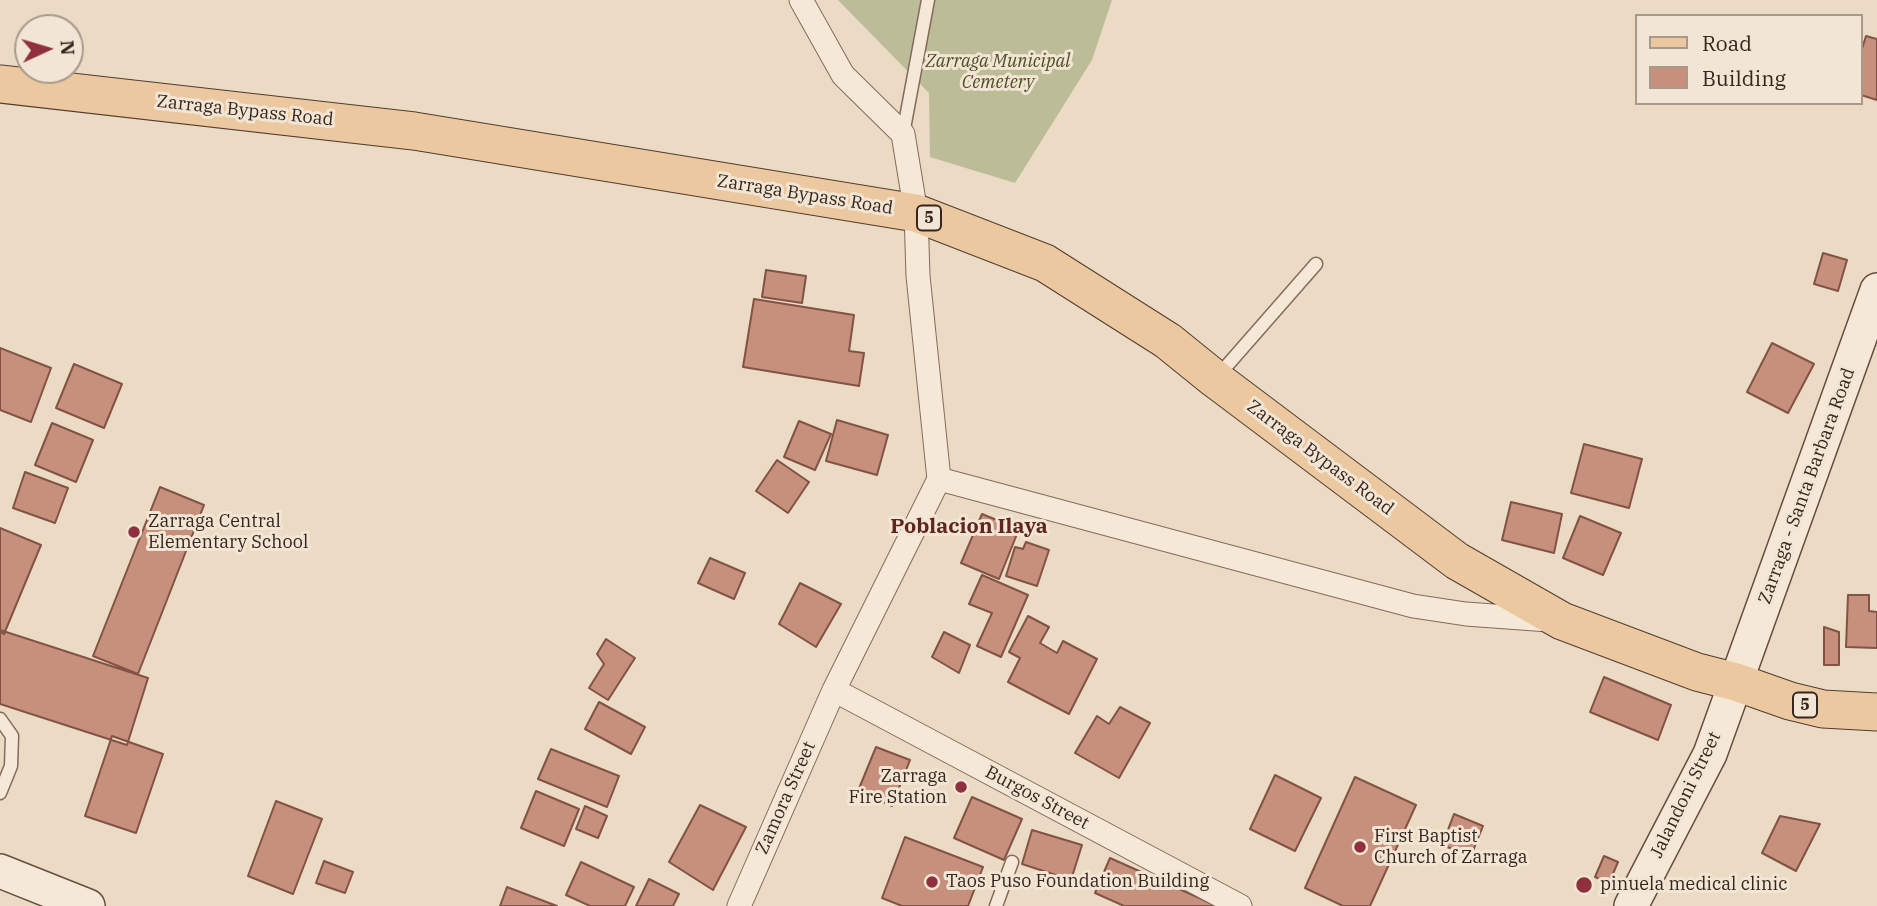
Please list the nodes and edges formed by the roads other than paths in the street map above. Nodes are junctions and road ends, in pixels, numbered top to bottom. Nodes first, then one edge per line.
1 (800, 0) edge
2 (928, 0) edge
3 (0, 84) edge
4 (903, 134) junction
5 (916, 213) junction
6 (1316, 264) dead end
7 (1877, 289) edge
8 (1214, 379) junction
9 (939, 479) junction
10 (1562, 621) junction
11 (1736, 682) junction
12 (834, 690) junction
13 (1877, 712) edge
14 (0, 719) edge
15 (0, 793) edge
16 (1012, 862) dead end
17 (0, 871) edge
18 (88, 906) edge
19 (739, 906) edge
20 (996, 906) edge
21 (1241, 906) edge
22 (1631, 906) edge

1 - 4 street
2 - 4 lane
3 - 5 main road, Zarraga Bypass Road / 5
4 - 5 street
5 - 8 main road, Zarraga Bypass Road / 5
5 - 9 street
6 - 8 lane
7 - 11 main road, Zarraga - Santa Barbara Road
8 - 10 main road, Zarraga Bypass Road / 5
9 - 10 street
9 - 12 street, Zamora Street
10 - 11 main road, Zarraga Bypass Road / 5
11 - 13 main road, 5
11 - 22 main road, Jalandoni Street
12 - 19 street, Zamora Street
12 - 21 street, Burgos Street
14 - 15 lane
16 - 20 lane
17 - 18 main road

